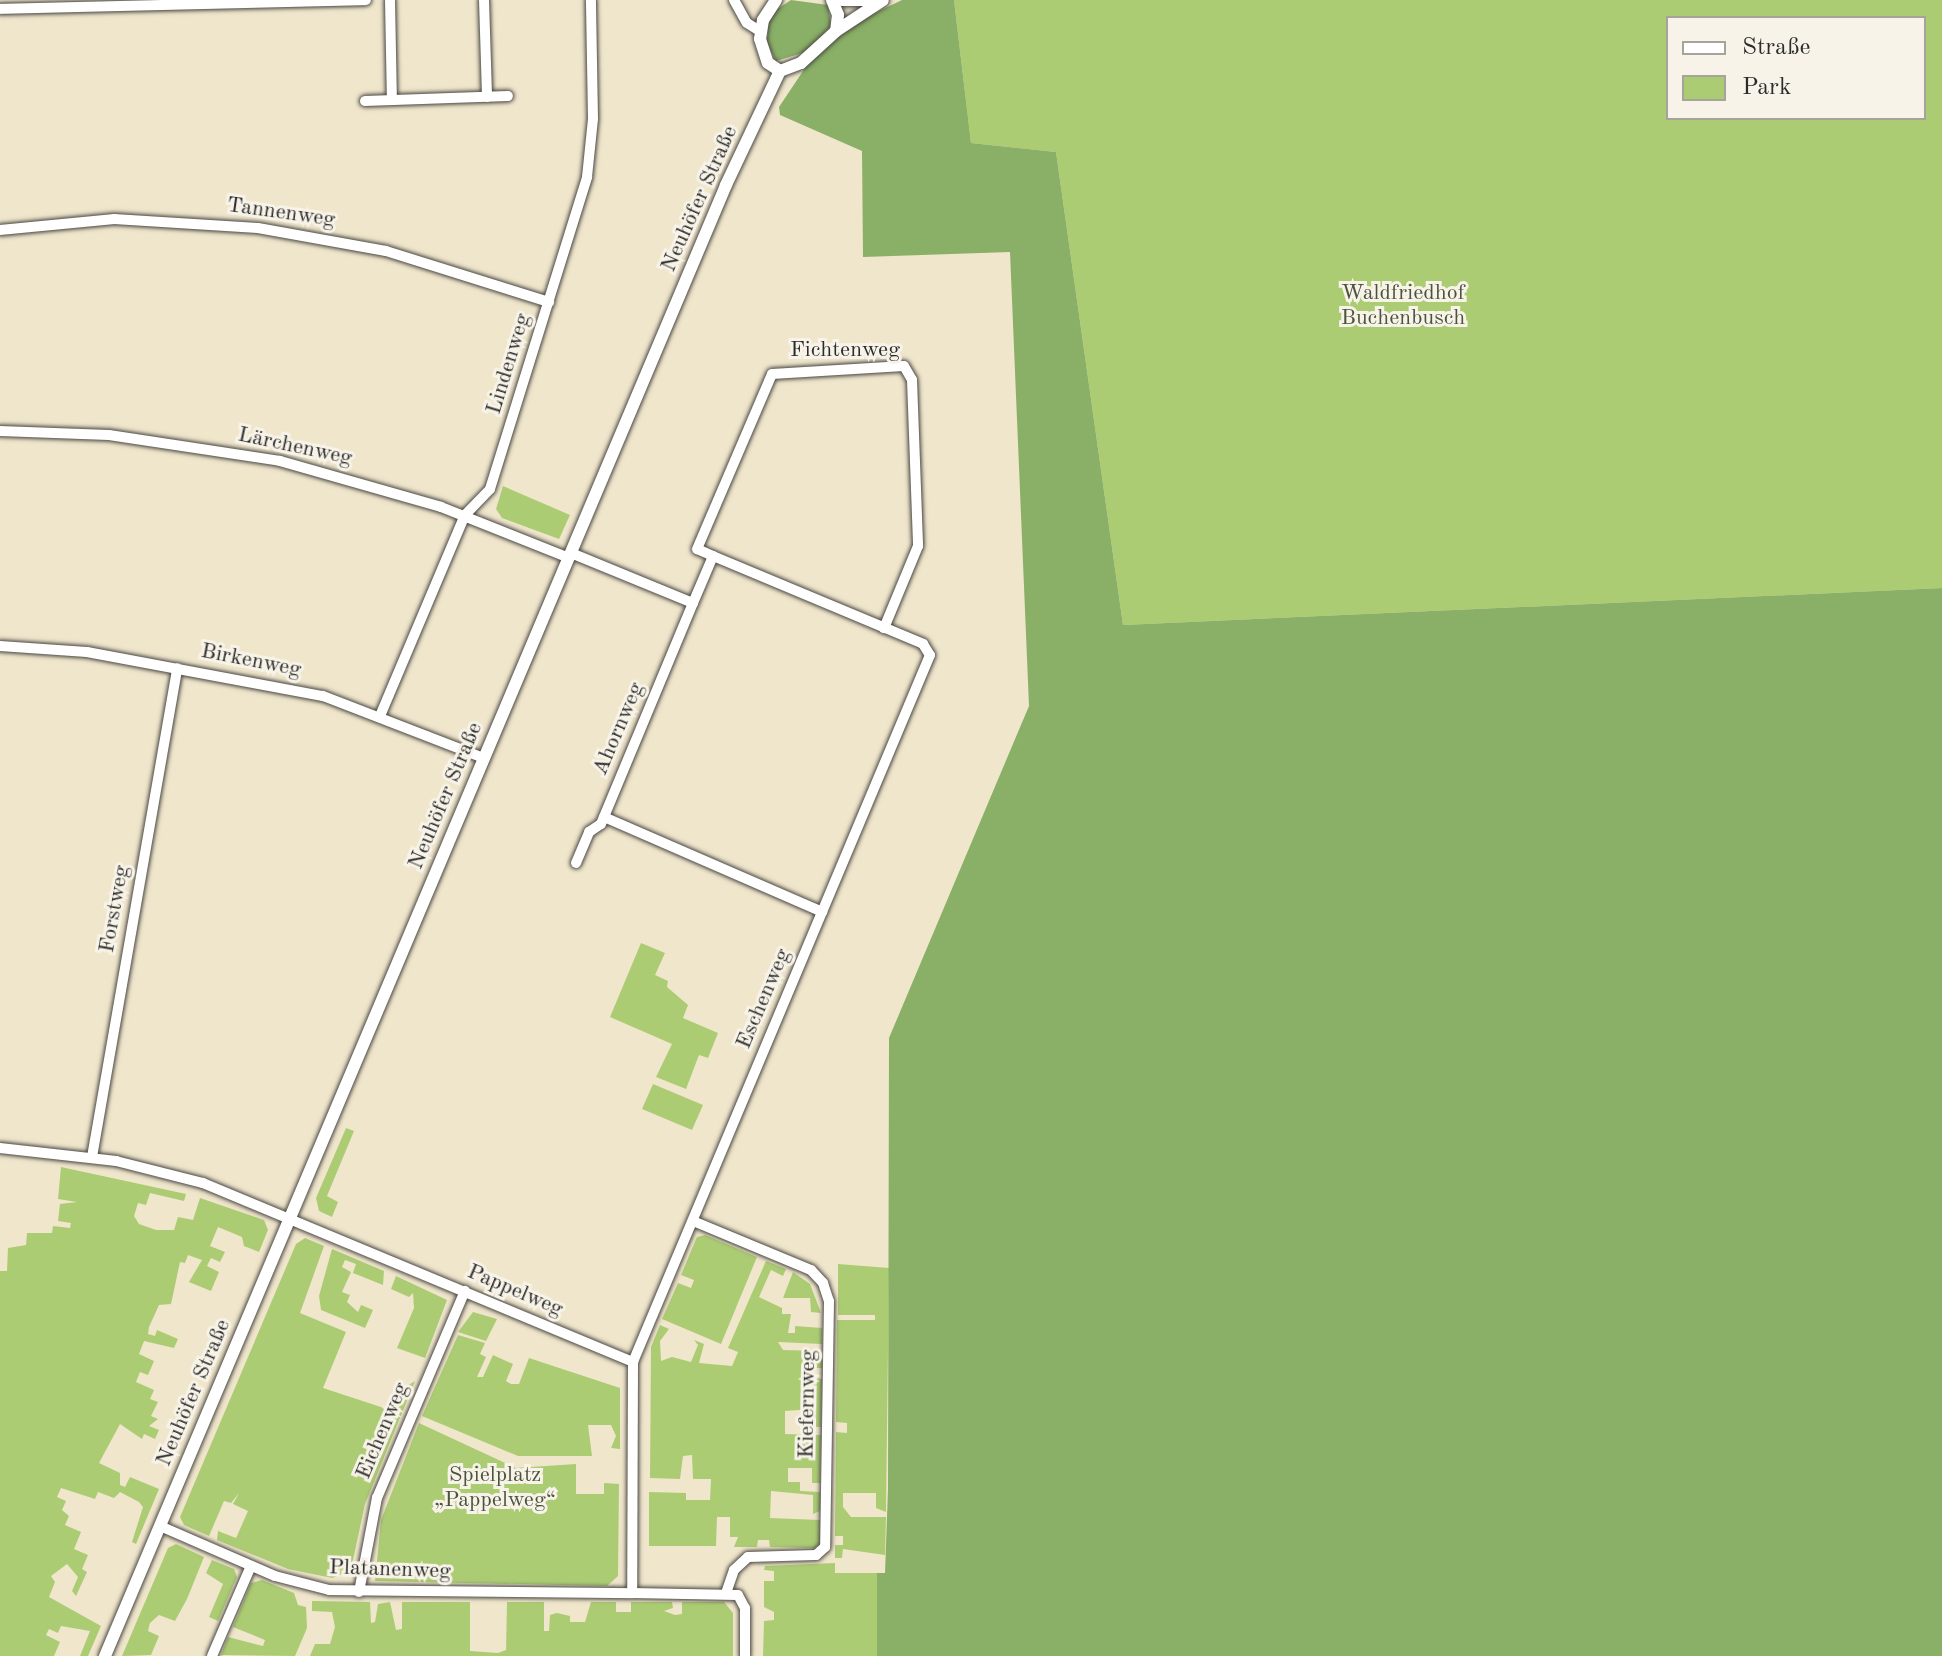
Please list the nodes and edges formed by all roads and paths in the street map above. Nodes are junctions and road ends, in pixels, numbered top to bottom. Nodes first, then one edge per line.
1 (366, 0) edge
2 (390, 0) edge
3 (484, 0) edge
4 (591, 0) edge
5 (734, 0) edge
6 (776, 0) edge
7 (832, 0) edge
8 (842, 0) edge
9 (870, 0) edge
10 (883, 0) edge
11 (0, 9) edge
12 (760, 31) junction
13 (836, 31) junction
14 (780, 71) junction
15 (508, 96) dead end
16 (487, 97) junction
17 (392, 100) junction
18 (365, 101) dead end
19 (0, 230) edge
20 (549, 302) junction
21 (0, 431) edge
22 (465, 515) junction
23 (570, 555) junction
24 (713, 556) junction
25 (693, 603) junction
26 (884, 628) junction
27 (0, 646) edge
28 (177, 668) junction
29 (380, 716) junction
30 (484, 758) junction
31 (604, 817) junction
32 (576, 863) dead end
33 (822, 912) junction
34 (0, 1148) edge
35 (92, 1157) junction
36 (291, 1217) junction
37 (693, 1221) junction
38 (465, 1291) junction
39 (633, 1362) junction
40 (160, 1526) junction
41 (251, 1566) junction
42 (359, 1592) junction
43 (632, 1593) junction
44 (726, 1593) junction
45 (105, 1656) edge
46 (212, 1656) edge
47 (745, 1656) edge

1 - 11 street
2 - 17 street
3 - 16 street
4 - 20 street, Lindenweg
5 - 12 street
6 - 12 street
7 - 13 street
8 - 9 street
10 - 13 street
12 - 14 street
13 - 14 street
14 - 23 street, Neuhöfer Straße
15 - 16 street
16 - 17 street
17 - 18 street
19 - 20 street, Tannenweg
20 - 22 street, Lindenweg
21 - 22 street, Lärchenweg
22 - 23 street, Lärchenweg
22 - 29 street, Lindenweg
23 - 25 street, Lärchenweg
23 - 30 street, Neuhöfer Straße
24 - 25 street
24 - 26 street
24 - 26 street, Fichtenweg
25 - 31 street, Ahornweg
26 - 33 street, Eschenweg
27 - 28 street, Birkenweg
28 - 29 street, Birkenweg
28 - 35 street, Forstweg
29 - 30 street, Birkenweg
30 - 36 street, Neuhöfer Straße
31 - 32 street, Ahornweg
31 - 33 street
33 - 37 street, Eschenweg
34 - 35 street, Pappelweg
35 - 36 street, Pappelweg
36 - 38 street, Pappelweg
36 - 40 street, Neuhöfer Straße
37 - 39 street, Eschenweg
37 - 44 street, Kiefernweg
38 - 39 street, Pappelweg
38 - 42 street, Eichenweg
39 - 43 street
40 - 41 street, Platanenweg
40 - 45 street, Neuhöfer Straße
41 - 42 street, Platanenweg
41 - 46 street
42 - 43 street, Platanenweg
43 - 44 street
44 - 47 street

